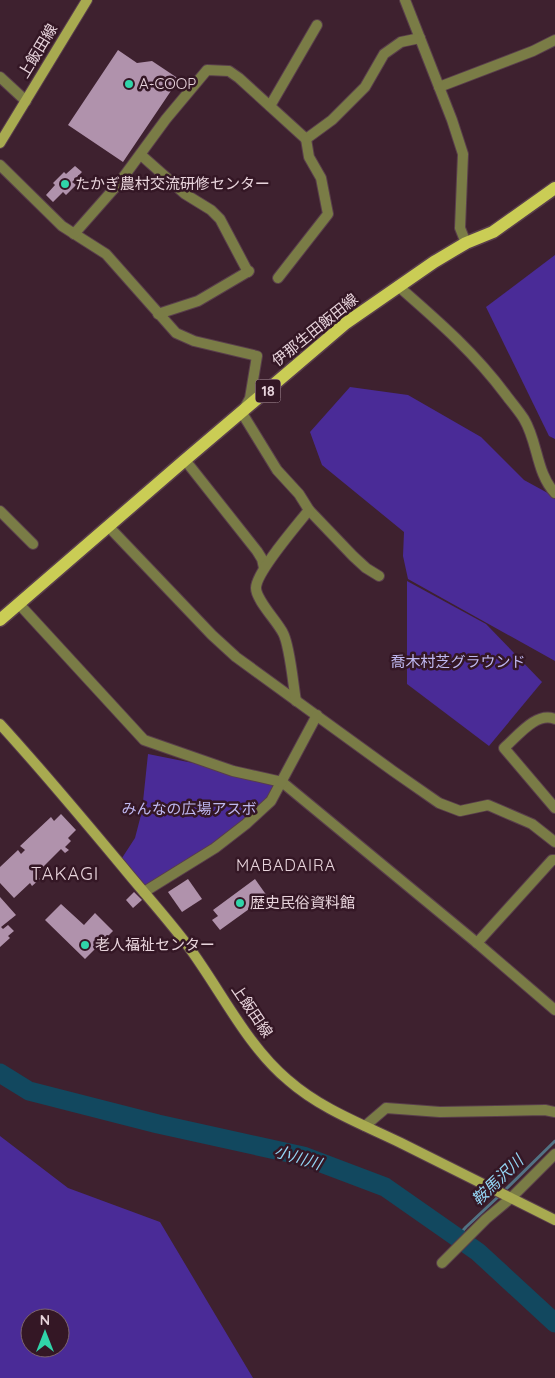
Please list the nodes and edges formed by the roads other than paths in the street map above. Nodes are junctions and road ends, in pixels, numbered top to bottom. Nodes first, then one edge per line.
1 (87, 0) edge
2 (404, 0) edge
3 (317, 25) dead end
4 (420, 38) junction
5 (555, 40) edge
6 (0, 77) edge
7 (439, 86) junction
8 (26, 101) junction
9 (270, 106) junction
10 (306, 139) junction
11 (0, 144) edge
12 (141, 155) junction
13 (0, 165) edge
14 (555, 188) edge
15 (74, 234) junction
16 (466, 243) junction
17 (278, 278) dead end
18 (398, 286) junction
19 (158, 314) junction
20 (242, 413) junction
21 (185, 460) junction
22 (555, 493) edge
23 (309, 510) junction
24 (0, 511) edge
25 (108, 526) junction
26 (33, 544) dead end
27 (264, 568) junction
28 (379, 576) dead end
29 (19, 604) junction
30 (0, 620) edge
31 (296, 700) junction
32 (317, 715) junction
33 (555, 719) edge
34 (0, 724) edge
35 (282, 782) junction
36 (555, 808) edge
37 (555, 842) edge
38 (555, 860) edge
39 (144, 892) junction
40 (478, 943) junction
41 (555, 1010) edge
42 (555, 1112) edge
43 (365, 1126) junction
44 (555, 1154) edge
45 (509, 1197) junction
46 (555, 1220) edge
47 (444, 1261) dead end

1 - 8 main road, 上飯田線
2 - 4 street
3 - 9 street
4 - 7 street
4 - 10 street
5 - 7 street
6 - 8 street
7 - 16 street
8 - 11 main road, 上飯田線
9 - 10 street
9 - 12 street
10 - 17 street
12 - 15 street
12 - 19 street
13 - 15 street
14 - 16 main road, 伊那生田飯田線 / 18
15 - 19 street
16 - 18 main road, 伊那生田飯田線 / 18
18 - 20 main road, 伊那生田飯田線 / 18
18 - 22 street
19 - 20 street
20 - 21 main road, 伊那生田飯田線 / 18
20 - 23 street
21 - 25 main road, 伊那生田飯田線 / 18
21 - 27 street
23 - 27 street
23 - 28 street
24 - 26 street
25 - 29 main road, 伊那生田飯田線 / 18
25 - 31 street
27 - 31 street
29 - 30 main road, 伊那生田飯田線 / 18
29 - 35 street
31 - 32 street
32 - 35 street
32 - 37 street
33 - 36 street
34 - 39 main road, 上飯田線
35 - 39 street
35 - 40 street
38 - 40 street
39 - 43 main road, 上飯田線
40 - 41 street
42 - 43 street
43 - 45 main road, 上飯田線
44 - 45 street
45 - 46 main road, 上飯田線
45 - 47 street

